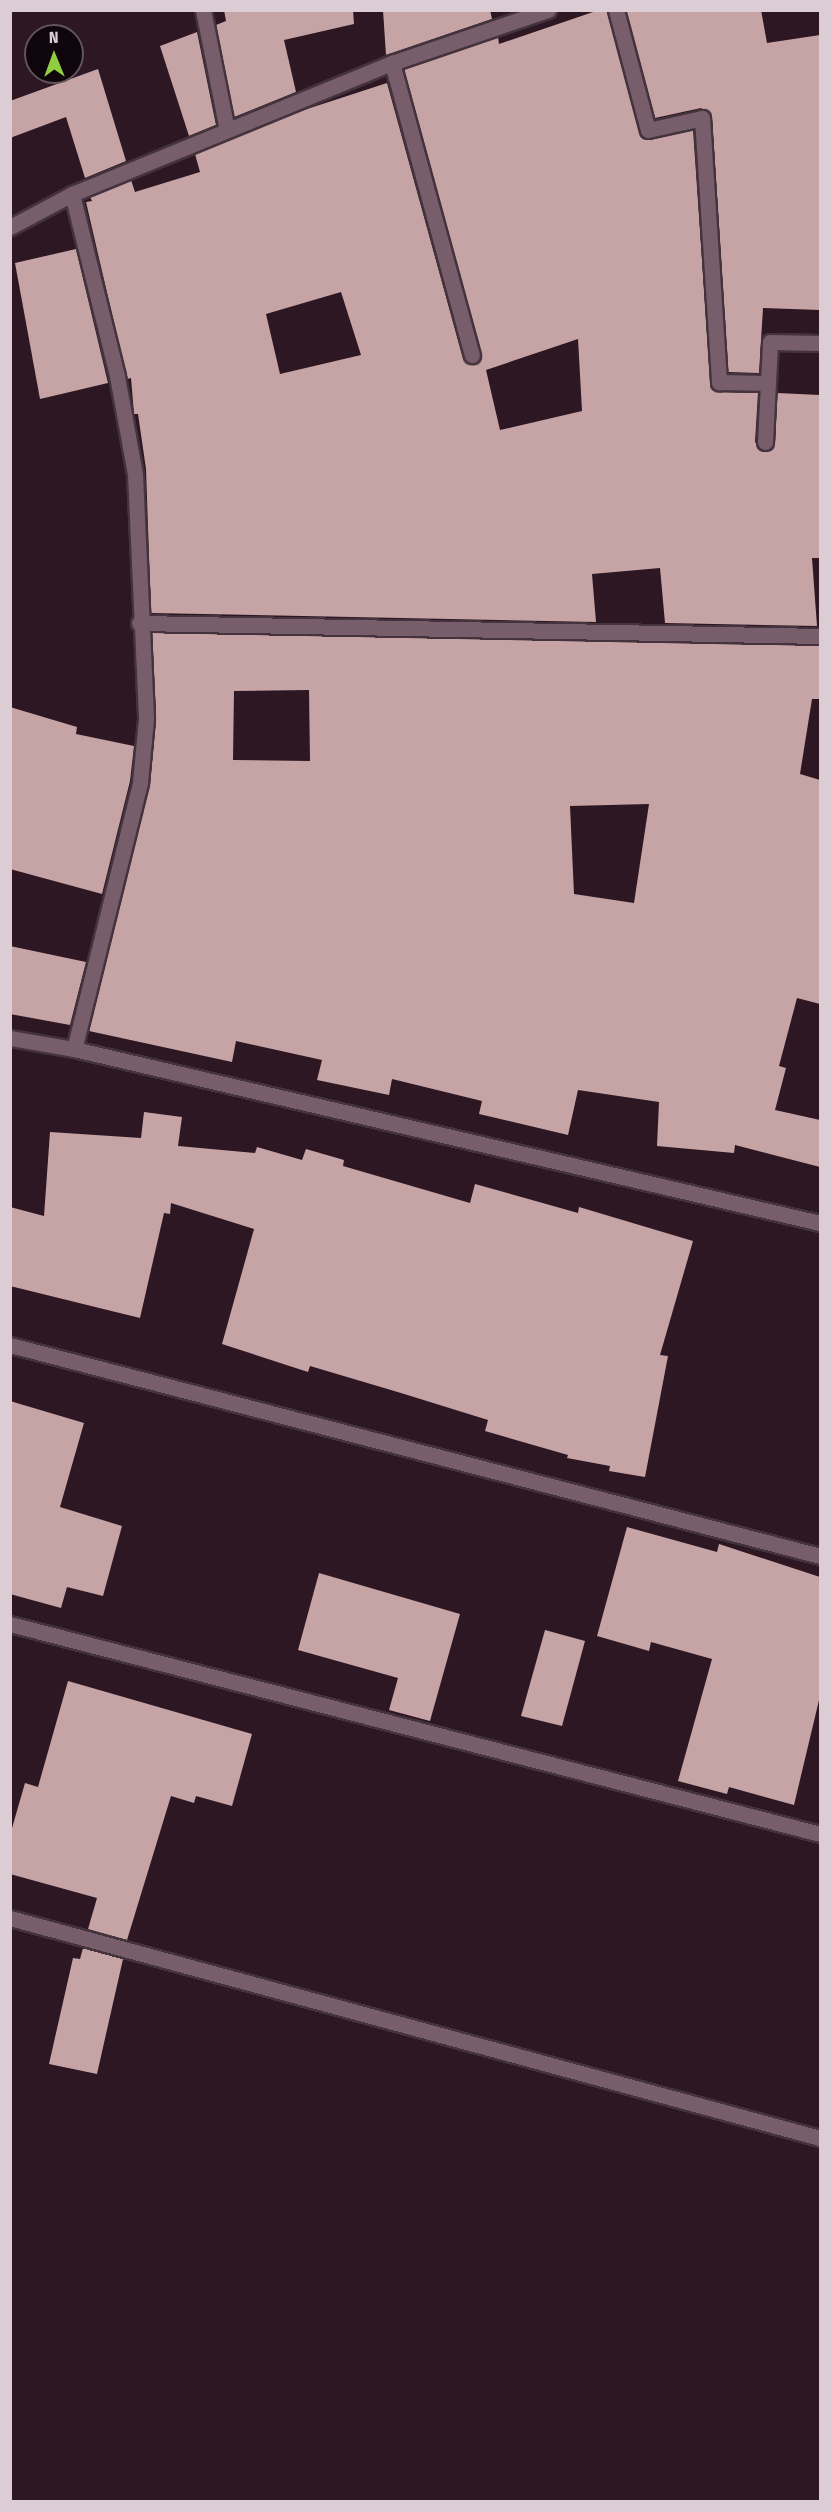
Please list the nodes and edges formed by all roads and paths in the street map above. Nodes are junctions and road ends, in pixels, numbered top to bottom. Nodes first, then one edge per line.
1 (203, 10) edge
2 (548, 10) edge
3 (616, 10) edge
4 (392, 63) junction
5 (227, 130) junction
6 (72, 194) junction
7 (10, 227) edge
8 (820, 343) edge
9 (472, 355) dead end
10 (768, 383) junction
11 (765, 442) dead end
12 (139, 623) junction
13 (820, 636) edge
14 (10, 1038) edge
15 (74, 1049) junction
16 (820, 1223) edge
17 (10, 1345) edge
18 (820, 1556) edge
19 (10, 1624) edge
20 (820, 1834) edge
21 (10, 1918) edge
22 (820, 2138) edge

1 - 5 street
2 - 4 street
3 - 10 street
4 - 5 street
4 - 9 street
5 - 6 street
6 - 7 street
6 - 12 street
8 - 10 street
10 - 11 street
12 - 13 street
12 - 15 street
14 - 15 street
15 - 16 street
17 - 18 street
19 - 20 street
21 - 22 street

